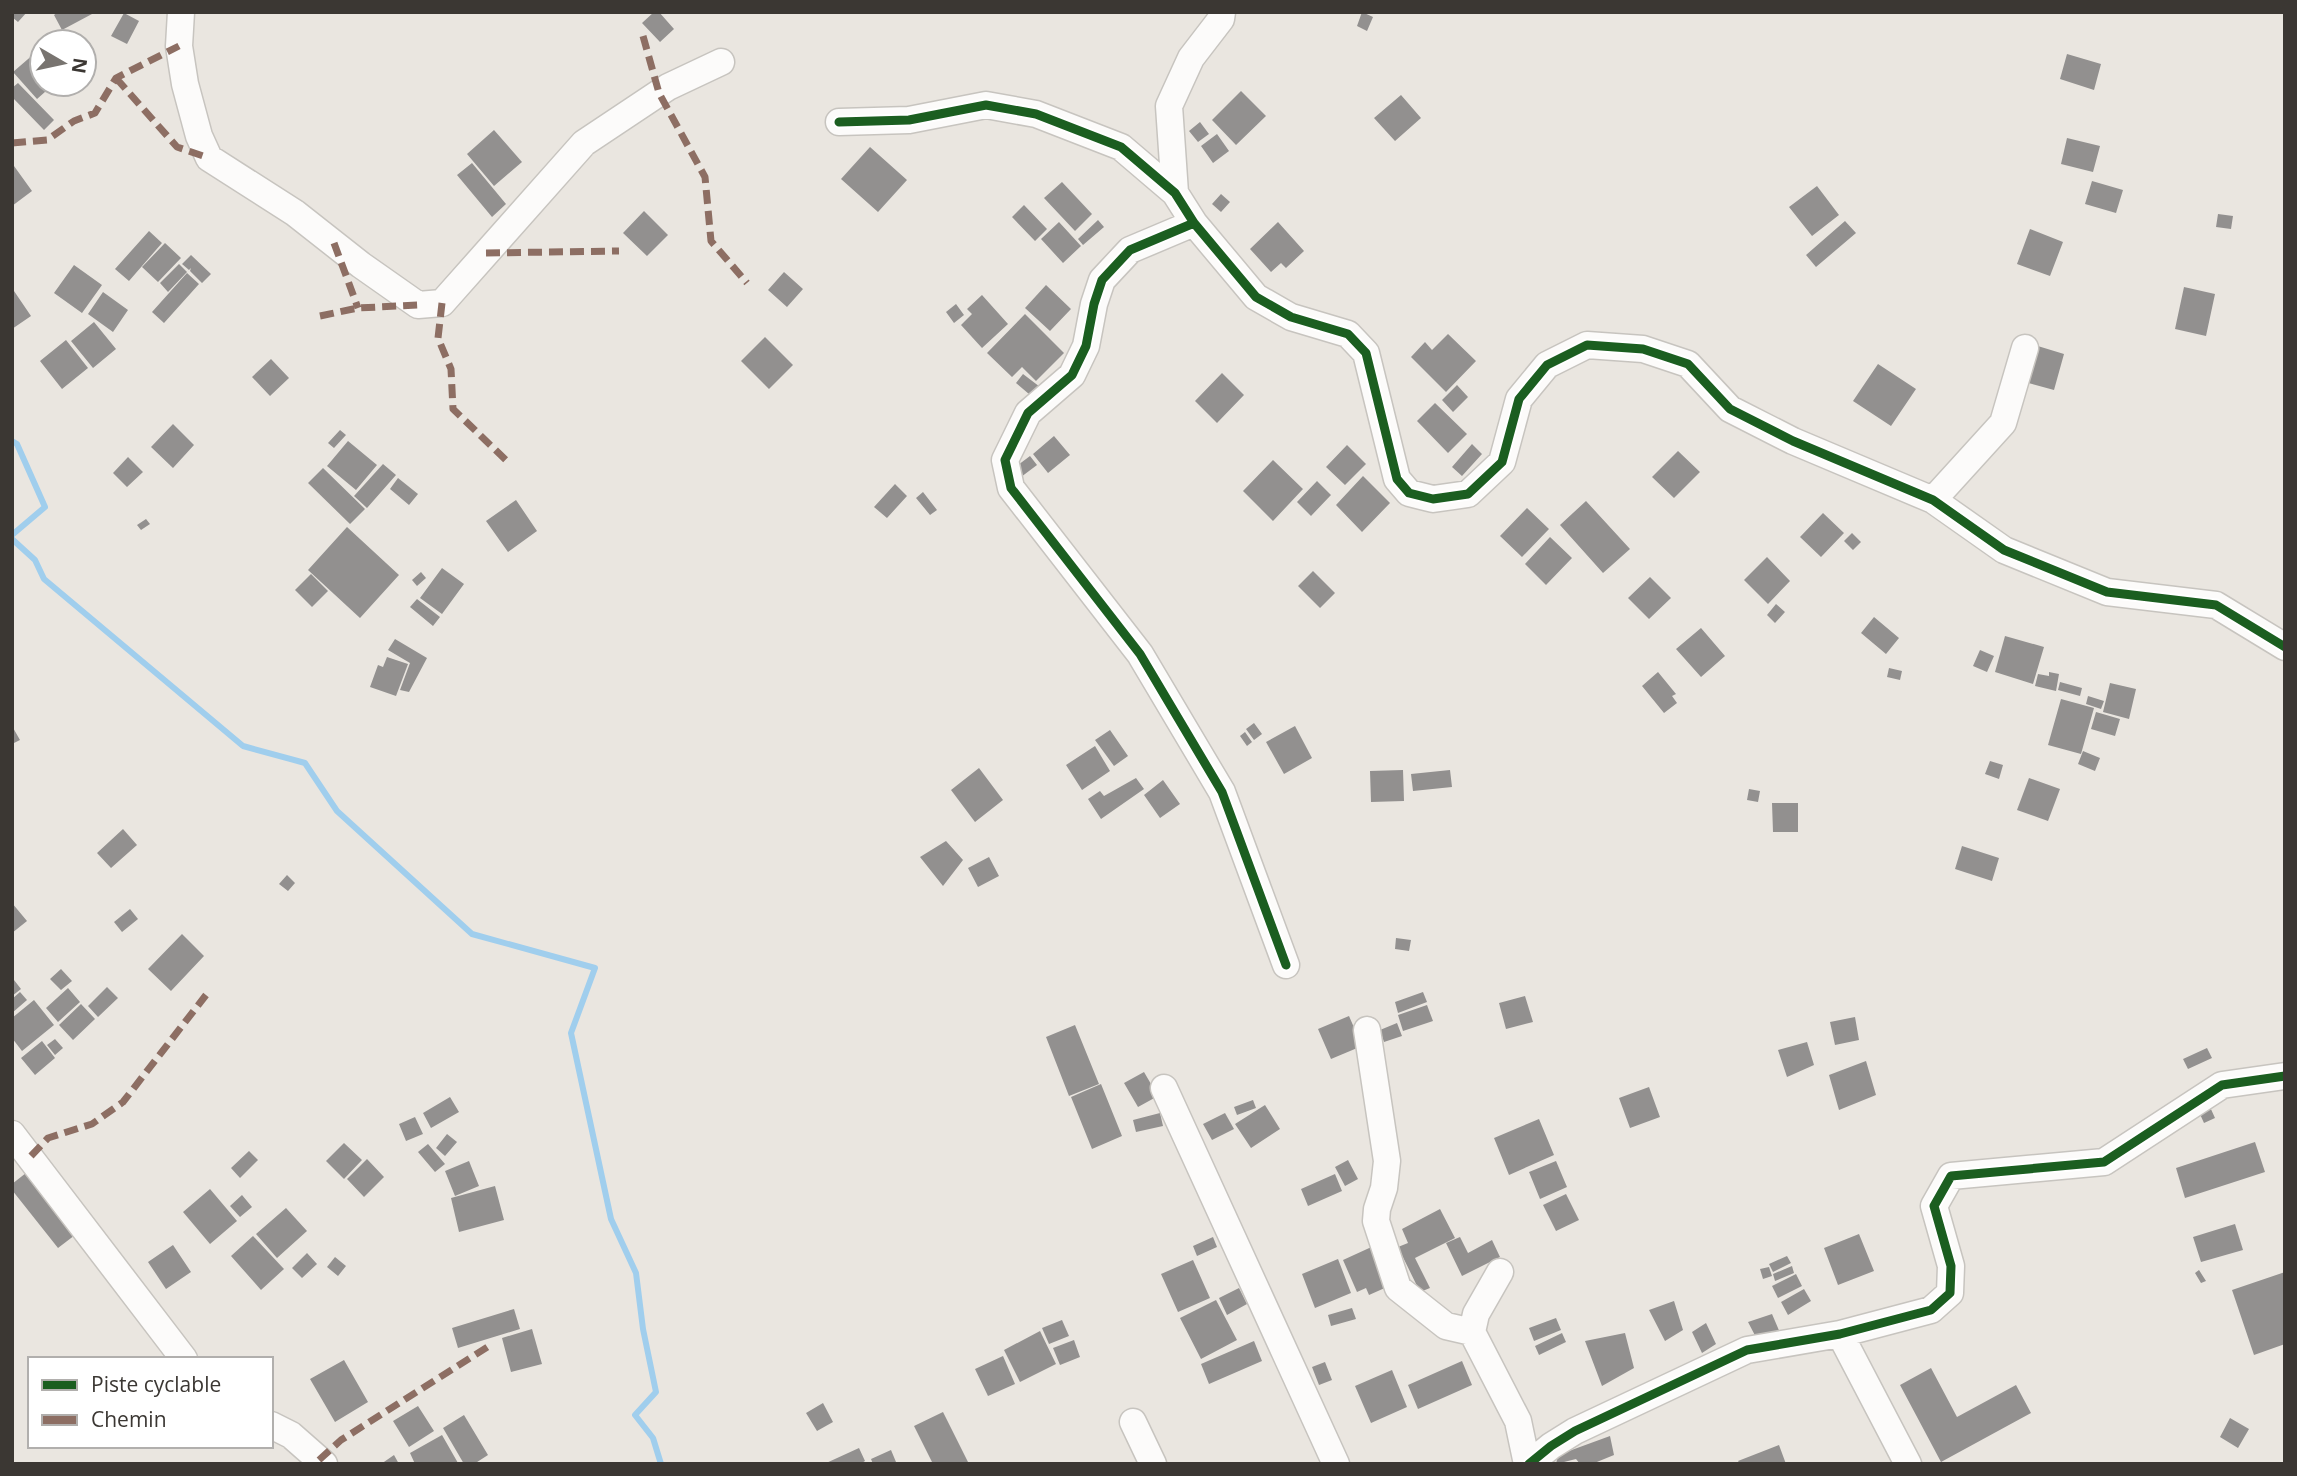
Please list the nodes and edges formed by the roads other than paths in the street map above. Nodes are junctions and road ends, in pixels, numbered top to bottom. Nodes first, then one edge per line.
1 (181, 12) edge
2 (1222, 12) edge
3 (722, 62) dead end
4 (839, 122) dead end
5 (1175, 193) junction
6 (1194, 223) junction
7 (2025, 348) dead end
8 (1933, 500) junction
9 (2285, 647) edge
10 (1286, 965) dead end
11 (1367, 1030) dead end
12 (2285, 1076) edge
13 (1164, 1088) dead end
14 (12, 1134) edge
15 (1500, 1272) dead end
16 (1472, 1332) junction
17 (1840, 1335) junction
18 (182, 1357) edge
19 (1133, 1422) dead end
20 (273, 1426) edge
21 (324, 1464) edge
22 (1153, 1464) edge
23 (1336, 1464) edge
24 (1528, 1464) edge
25 (1908, 1464) edge

1 - 3 street
2 - 5 street
4 - 5 street
5 - 6 street
6 - 8 street
6 - 10 street
7 - 8 street
8 - 9 street
11 - 16 street
12 - 17 street
13 - 23 street
14 - 18 street
15 - 16 street
16 - 24 street
17 - 24 street
17 - 25 street
19 - 22 street
20 - 21 street

